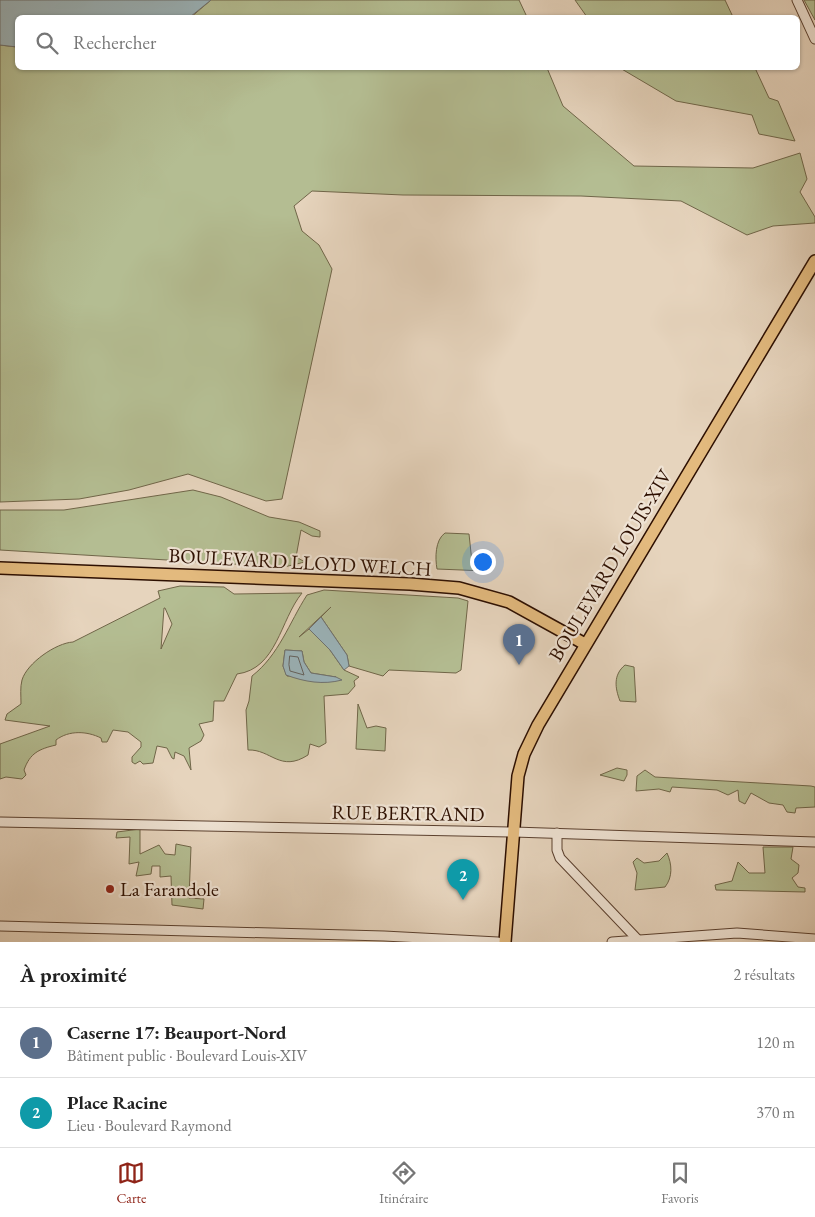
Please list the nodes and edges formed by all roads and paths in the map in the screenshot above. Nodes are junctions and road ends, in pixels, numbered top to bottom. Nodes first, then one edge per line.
1 (797, 0) edge
2 (815, 39) edge
3 (815, 261) edge
4 (0, 568) edge
5 (585, 644) junction
6 (0, 822) edge
7 (514, 832) junction
8 (557, 833) junction
9 (815, 842) edge
10 (0, 926) edge
11 (214, 931) junction
12 (815, 939) edge
13 (639, 940) edge
14 (214, 942) edge
15 (498, 942) edge
16 (506, 942) edge
17 (612, 942) edge

1 - 2 street
3 - 5 main road, BOULEVARD LOUIS-XIV
4 - 5 main road, BOULEVARD LLOYD WELCH
5 - 7 main road, BOULEVARD LOUIS-XIV
6 - 7 street, RUE BERTRAND
7 - 8 street, RUE BERTRAND
7 - 16 main road, BOULEVARD LOUIS-XIV
8 - 9 street, RUE BERTRAND
8 - 13 street
10 - 11 street
11 - 14 street
11 - 15 street
12 - 13 street
13 - 17 street

